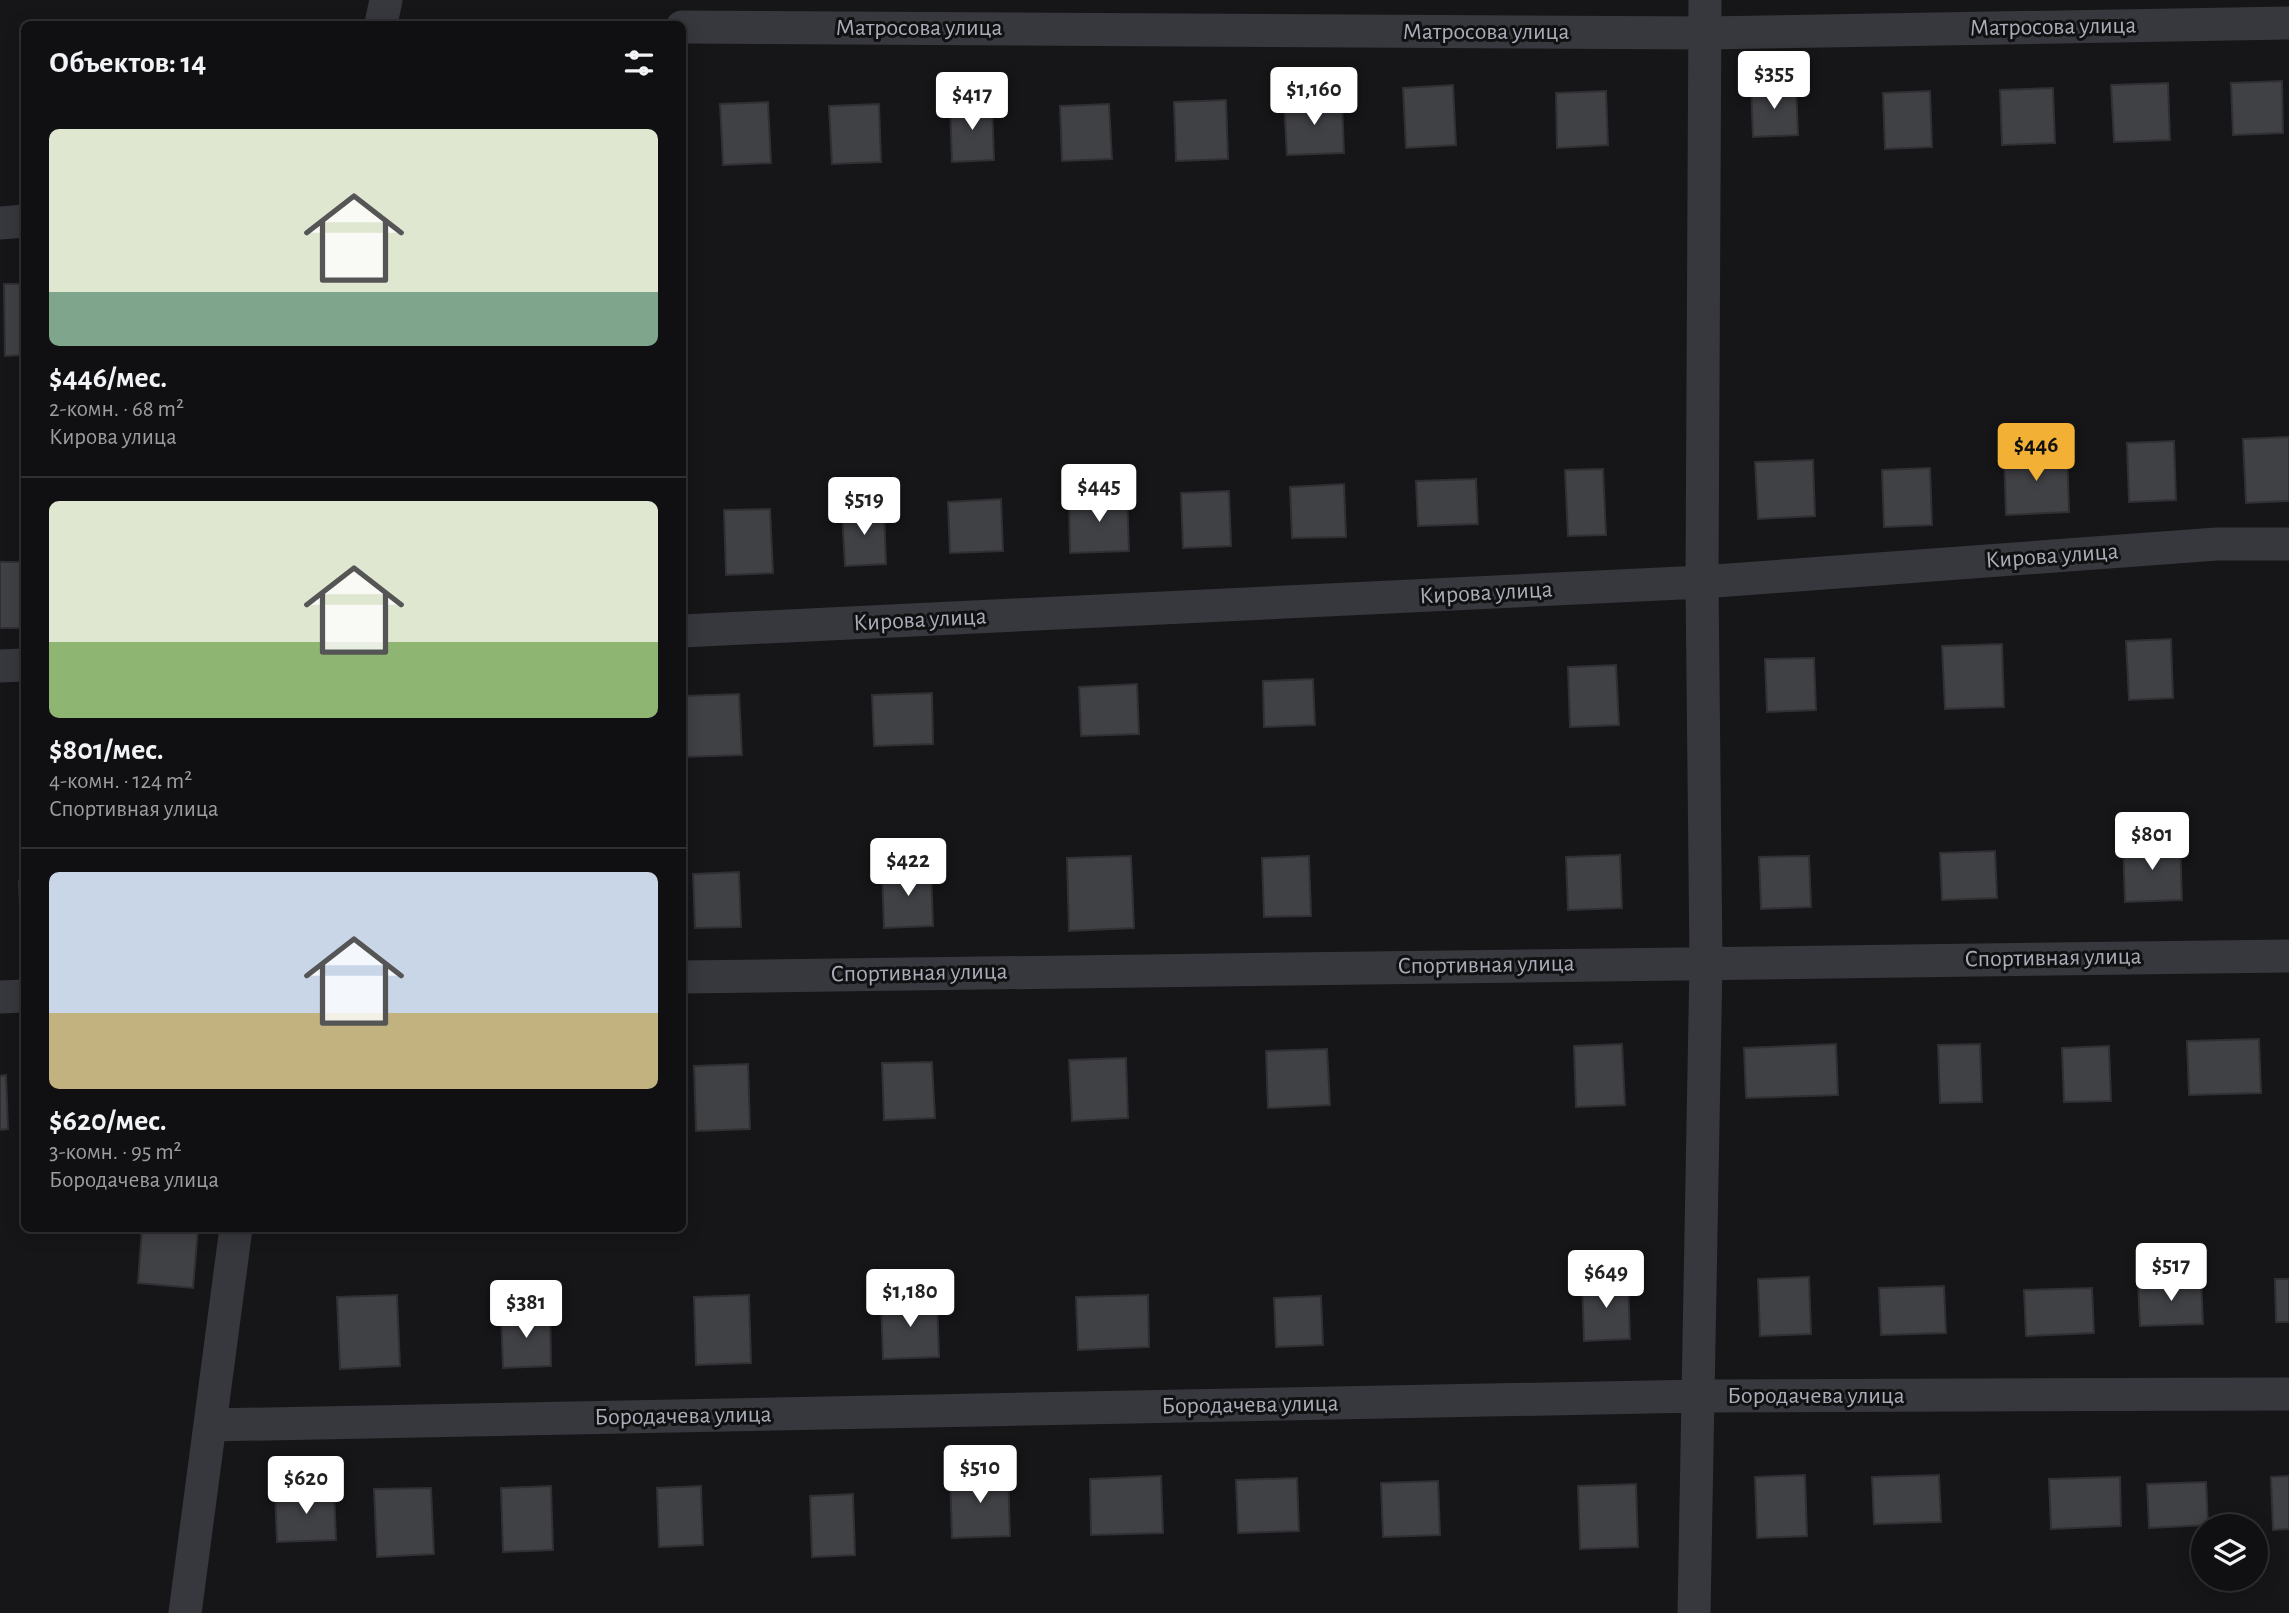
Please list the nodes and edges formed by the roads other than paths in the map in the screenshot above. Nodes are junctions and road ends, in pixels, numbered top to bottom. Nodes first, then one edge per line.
1 (386, 0) edge
2 (1705, 0) edge
3 (382, 21) edge
4 (2289, 23) edge
5 (686, 27) edge
6 (1706, 33) junction
7 (21, 221) edge
8 (0, 223) edge
9 (2289, 544) edge
10 (1702, 582) junction
11 (686, 631) edge
12 (21, 665) edge
13 (0, 666) edge
14 (2289, 956) edge
15 (1706, 962) junction
16 (686, 977) edge
17 (21, 996) edge
18 (0, 998) edge
19 (235, 1232) edge
20 (2289, 1394) edge
21 (1699, 1396) junction
22 (210, 1425) junction
23 (186, 1613) edge
24 (1694, 1613) edge

1 - 3 street
2 - 6 street
4 - 6 street, Матросова улица
5 - 6 street, Матросова улица
6 - 10 street
7 - 8 street
9 - 10 street, Кирова улица
10 - 11 street, Кирова улица
10 - 15 street
12 - 13 street
14 - 15 street, Спортивная улица
15 - 16 street, Спортивная улица
15 - 21 street
17 - 18 street
19 - 22 street
20 - 21 street, Бородачева улица
21 - 22 street, Бородачева улица
21 - 24 street
22 - 23 street

